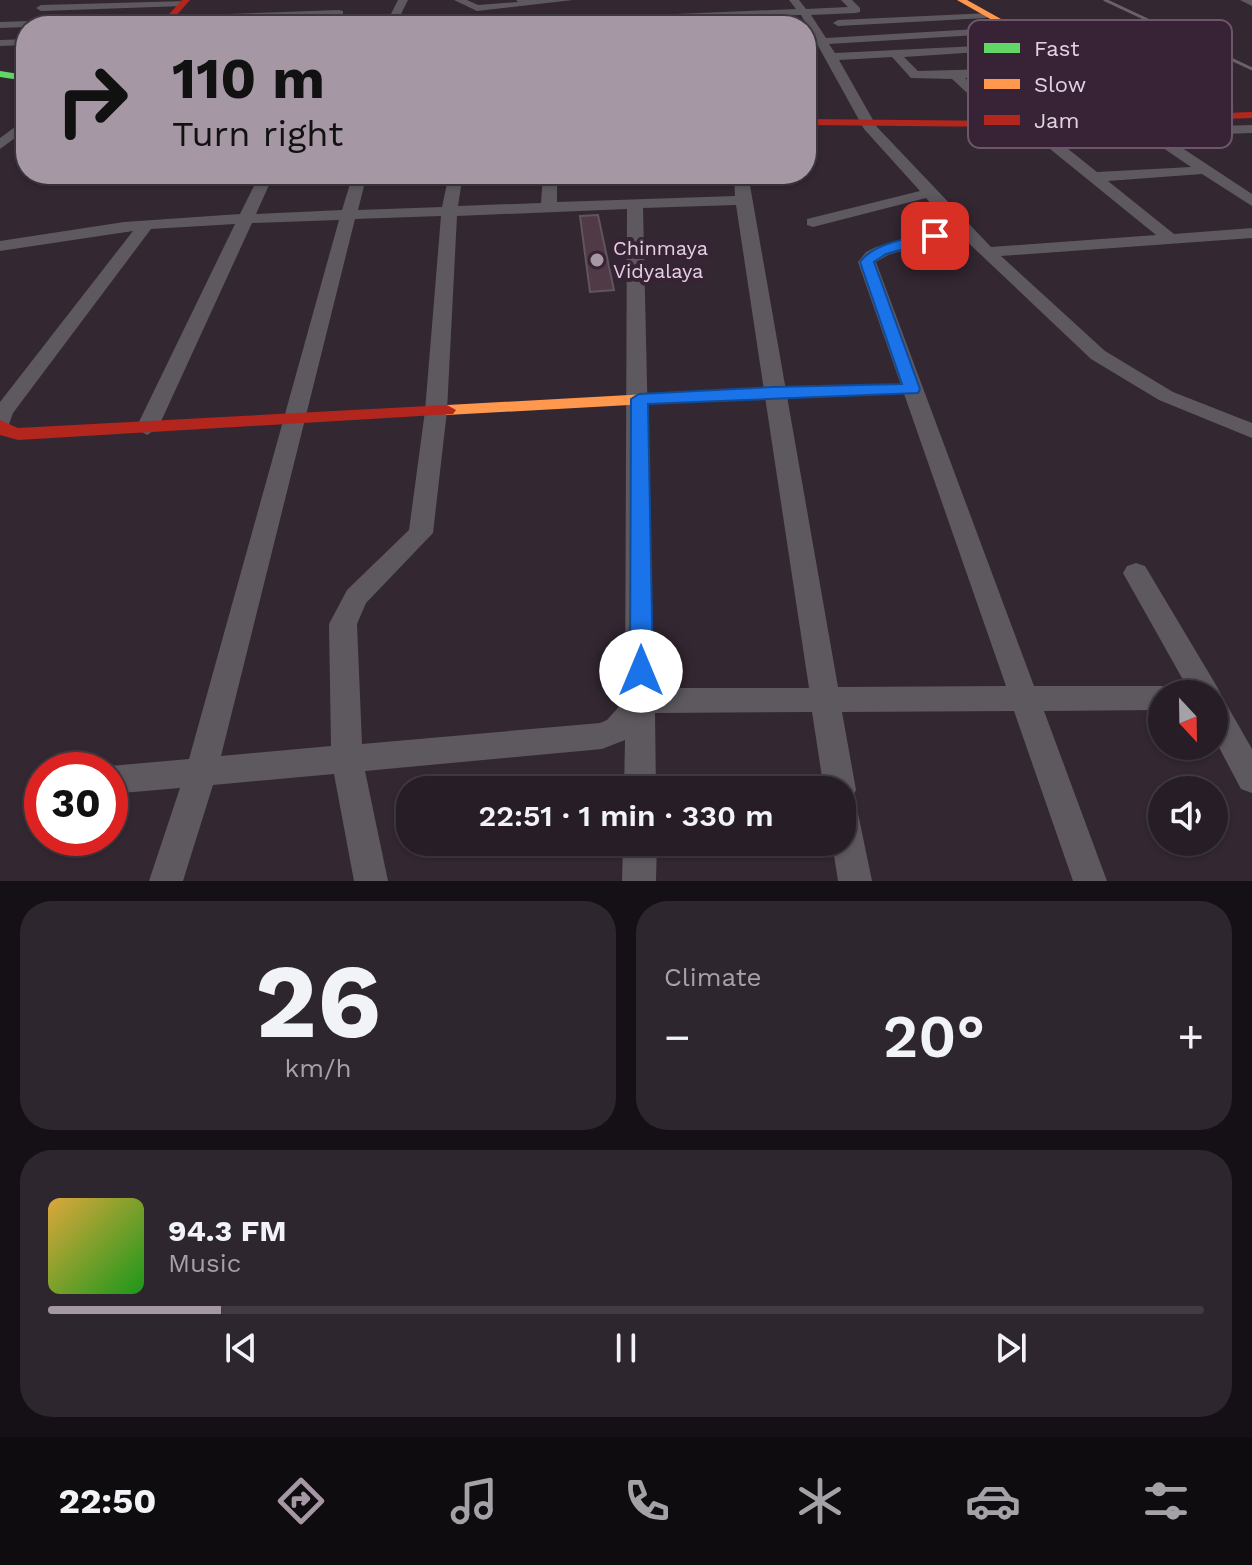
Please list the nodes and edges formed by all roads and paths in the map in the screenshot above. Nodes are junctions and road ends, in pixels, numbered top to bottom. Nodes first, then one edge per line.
1 (242, 0) edge
2 (459, 0) edge
3 (568, 0) edge
4 (794, 0) edge
5 (846, 0) edge
6 (961, 0) edge
7 (1245, 0) edge
8 (185, 1) edge
9 (527, 2) edge
10 (345, 3) dead end
11 (1252, 3) edge
12 (31, 9) dead end
13 (339, 13) junction
14 (805, 13) junction
15 (744, 15) joint
16 (986, 15) junction
17 (171, 16) edge
18 (228, 16) edge
19 (271, 16) edge
20 (337, 16) edge
21 (735, 16) edge
22 (807, 16) edge
23 (994, 20) edge
24 (816, 24) edge
25 (816, 30) edge
26 (968, 32) edge
27 (822, 41) junction
28 (968, 50) edge
29 (895, 54) junction
30 (832, 57) junction
31 (955, 75) junction
32 (968, 75) edge
33 (968, 85) edge
34 (1252, 115) edge
35 (1232, 116) edge
36 (1252, 122) edge
37 (816, 123) edge
38 (1232, 123) edge
39 (868, 126) junction
40 (968, 127) edge
41 (816, 129) edge
42 (1252, 129) edge
43 (1232, 130) edge
44 (16, 131) edge
45 (16, 144) edge
46 (1052, 148) edge
47 (1172, 148) edge
48 (1204, 170) junction
49 (1095, 177) junction
50 (262, 184) edge
51 (358, 184) edge
52 (454, 184) edge
53 (550, 184) edge
54 (742, 184) edge
55 (929, 193) junction
56 (743, 200) junction
57 (1252, 201) edge
58 (635, 204) junction
59 (549, 207) junction
60 (449, 210) junction
61 (350, 214) junction
62 (246, 219) junction
63 (813, 222) dead end
64 (146, 225) junction
65 (962, 228) junction
66 (1252, 233) edge
67 (1171, 239) junction
68 (0, 246) edge
69 (987, 252) junction
70 (912, 389) junction
71 (773, 392) junction
72 (9, 395) edge
73 (639, 399) junction
74 (436, 411) junction
75 (292, 420) junction
76 (0, 424) edge
77 (147, 428) junction
78 (1252, 431) edge
79 (1136, 573) dead end
80 (1198, 680) edge
81 (1148, 698) edge
82 (1024, 699) junction
83 (642, 701) junction
84 (825, 701) junction
85 (1228, 735) edge
86 (347, 760) junction
87 (201, 772) junction
88 (640, 776) edge
89 (838, 776) edge
90 (128, 778) edge
91 (1252, 779) edge
92 (640, 856) edge
93 (851, 856) edge
94 (166, 881) edge
95 (371, 881) edge
96 (639, 881) edge
97 (855, 881) edge
98 (1090, 881) edge

1 - 18 street
2 - 9 street
3 - 9 street
4 - 14 street
5 - 14 street
6 - 16 street
7 - 11 street
8 - 12 street
8 - 17 street
10 - 13 street
13 - 19 street
13 - 20 street
14 - 15 street
14 - 22 street
15 - 21 street
16 - 23 street
16 - 24 street
25 - 27 street
26 - 27 street
27 - 30 street
28 - 29 street
29 - 30 street
29 - 31 street
30 - 39 street
31 - 32 street
31 - 33 street
34 - 35 street
36 - 38 street
37 - 39 street
39 - 40 street
39 - 41 street
39 - 55 street
42 - 43 street
44 - 45 street
46 - 49 street
47 - 48 street
48 - 49 street
48 - 57 street
49 - 67 street
50 - 62 street
51 - 61 street
52 - 60 street
53 - 59 street
54 - 56 street
55 - 63 street
55 - 65 street
56 - 58 street
56 - 71 street
58 - 59 street
58 - 73 street
59 - 60 street
60 - 61 street
60 - 74 street
61 - 62 street
61 - 75 street
62 - 64 street
62 - 77 street
64 - 68 street
64 - 72 street
65 - 69 street
65 - 70 street
66 - 67 street
67 - 69 street
69 - 78 street
70 - 71 street
70 - 82 street
71 - 73 street
71 - 84 street
72 - 76 street
73 - 74 street
73 - 83 street
74 - 75 street
74 - 86 street
75 - 77 street
75 - 87 street
76 - 77 street
79 - 80 street
81 - 82 street
82 - 84 street
82 - 98 street
83 - 84 street
83 - 86 street
83 - 88 street
84 - 89 street
85 - 91 street
86 - 87 street
86 - 95 street
87 - 90 street
87 - 94 street
92 - 96 street
93 - 97 street

